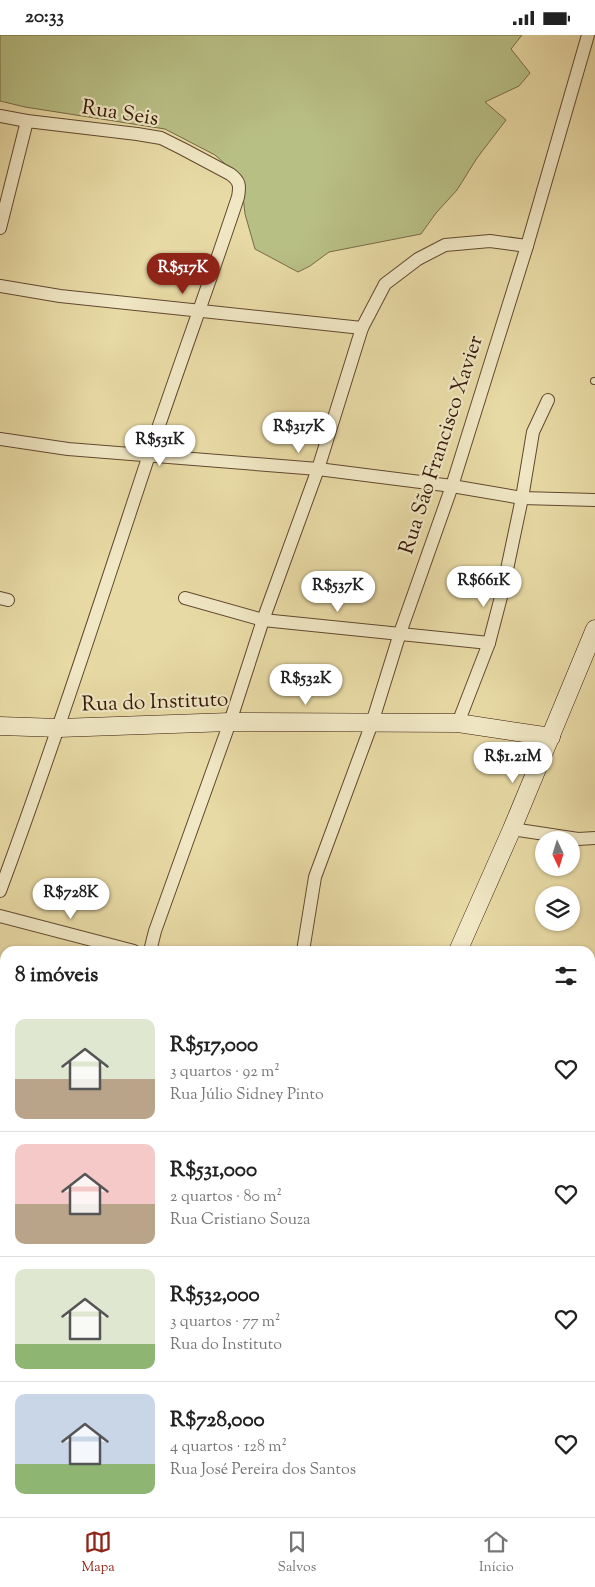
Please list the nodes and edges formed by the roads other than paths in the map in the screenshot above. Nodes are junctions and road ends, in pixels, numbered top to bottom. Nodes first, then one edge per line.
1 (588, 35) edge
2 (0, 116) edge
3 (27, 121) junction
4 (0, 228) edge
5 (527, 246) junction
6 (0, 286) edge
7 (201, 310) junction
8 (362, 328) junction
9 (548, 400) dead end
10 (0, 439) edge
11 (149, 456) junction
12 (318, 469) junction
13 (452, 485) junction
14 (522, 498) junction
15 (595, 500) edge
16 (184, 597) dead end
17 (263, 620) junction
18 (595, 629) edge
19 (400, 633) junction
20 (490, 643) junction
21 (230, 722) junction
22 (372, 723) junction
23 (458, 723) junction
24 (0, 726) edge
25 (59, 728) junction
26 (551, 737) junction
27 (512, 829) junction
28 (595, 837) edge
29 (0, 891) edge
30 (0, 916) edge
31 (115, 946) edge
32 (151, 946) edge
33 (305, 946) edge
34 (460, 946) edge

1 - 5 street, Rua São Francisco Xavier
2 - 3 street, Rua Seis
3 - 4 street
3 - 7 street, Rua Seis
5 - 8 street
5 - 13 street, Rua São Francisco Xavier
6 - 7 street
7 - 8 street
7 - 11 street
8 - 12 street
9 - 14 street
10 - 11 street
11 - 12 street
11 - 25 street
12 - 13 street
12 - 17 street
13 - 14 street
13 - 19 street, Rua São Francisco Xavier
14 - 15 street
14 - 20 street
16 - 17 street
17 - 19 street
17 - 21 street
18 - 26 main road
19 - 20 street
19 - 22 street, Rua São Francisco Xavier
20 - 23 street
21 - 22 main road, Rua do Instituto
21 - 25 main road, Rua do Instituto
21 - 32 street
22 - 23 main road, Rua do Instituto
22 - 33 street, Rua São Francisco Xavier
23 - 26 main road, Rua do Instituto
24 - 25 main road, Rua do Instituto
25 - 29 street
26 - 27 main road
27 - 28 street
27 - 34 main road
30 - 31 street

